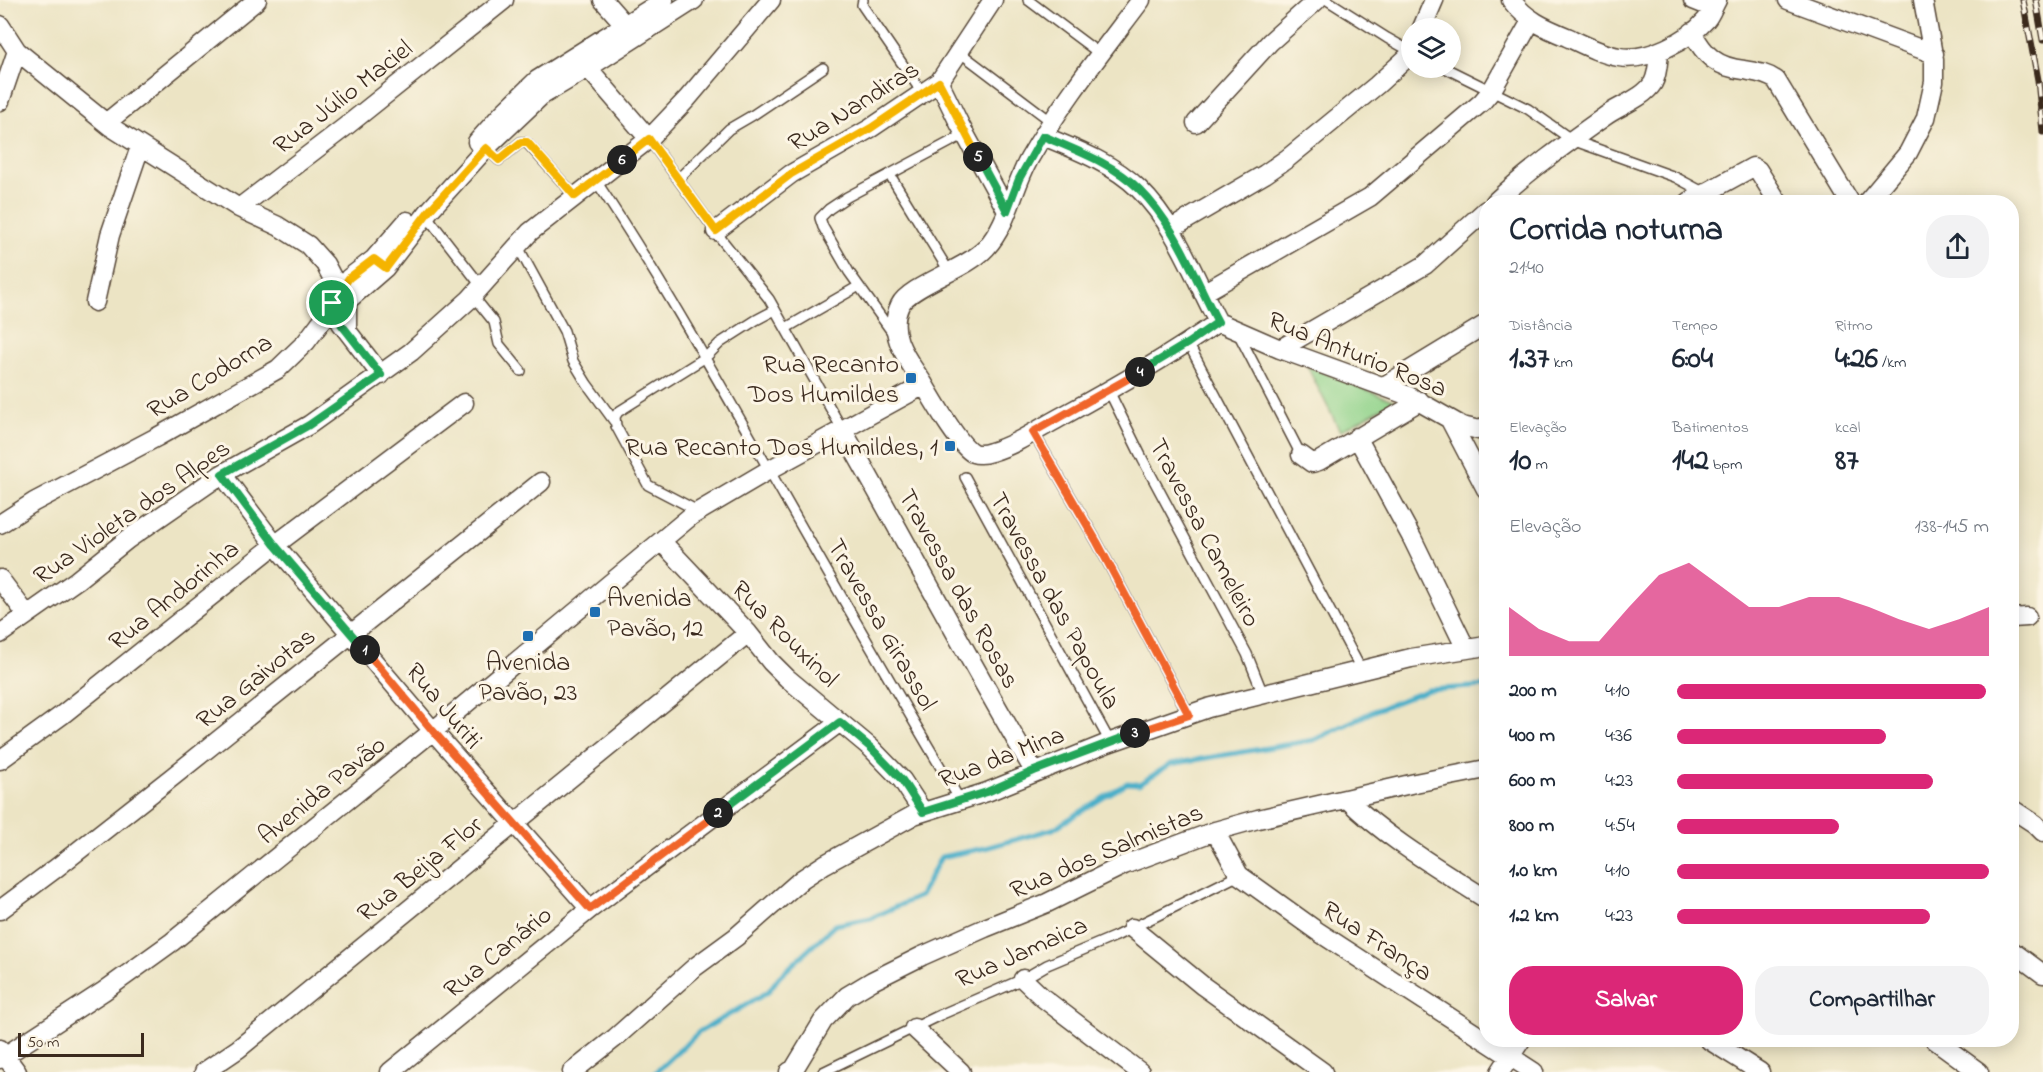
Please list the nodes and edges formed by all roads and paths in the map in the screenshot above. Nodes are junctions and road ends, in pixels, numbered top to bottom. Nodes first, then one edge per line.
1 (257, 0) edge
2 (504, 0) edge
3 (603, 0) edge
4 (664, 0) edge
5 (694, 0) edge
6 (771, 0) edge
7 (863, 0) edge
8 (993, 0) edge
9 (1028, 0) edge
10 (1141, 0) edge
11 (1317, 0) edge
12 (1328, 0) edge
13 (1434, 0) edge
14 (1510, 0) edge
15 (1693, 0) edge
16 (1788, 0) edge
17 (1923, 0) edge
18 (1715, 4) edge
19 (1426, 18) edge
20 (1531, 21) junction
21 (0, 25) edge
22 (625, 25) junction
23 (1692, 32) junction
24 (610, 44) junction
25 (1401, 46) edge
26 (17, 51) junction
27 (958, 51) junction
28 (1659, 52) junction
29 (1100, 54) junction
30 (1934, 54) junction
31 (1401, 62) edge
32 (588, 68) junction
33 (823, 68) dead end
34 (1461, 76) edge
35 (939, 82) junction
36 (1492, 90) junction
37 (923, 94) junction
38 (0, 101) edge
39 (106, 123) junction
40 (1196, 123) dead end
41 (1047, 129) junction
42 (965, 134) junction
43 (488, 138) junction
44 (649, 139) junction
45 (1572, 140) junction
46 (140, 147) junction
47 (890, 175) junction
48 (678, 179) junction
49 (596, 181) junction
50 (1503, 195) edge
51 (1694, 195) edge
52 (1702, 195) edge
53 (1774, 195) edge
54 (1846, 195) edge
55 (1873, 195) edge
56 (575, 196) junction
57 (239, 208) junction
58 (1007, 211) junction
59 (426, 215) junction
60 (1479, 216) edge
61 (1176, 226) dead end
62 (716, 231) junction
63 (517, 244) junction
64 (380, 263) junction
65 (950, 274) junction
66 (352, 283) junction
67 (859, 286) junction
68 (478, 291) junction
69 (1203, 293) junction
70 (95, 302) dead end
71 (331, 306) junction
72 (775, 310) junction
73 (1218, 322) junction
74 (786, 328) junction
75 (1479, 328) edge
76 (347, 331) junction
77 (1237, 331) junction
78 (896, 338) junction
79 (1188, 343) junction
80 (1280, 349) junction
81 (706, 357) junction
82 (521, 371) dead end
83 (381, 375) junction
84 (924, 384) junction
85 (1384, 386) junction
86 (1109, 391) junction
87 (1420, 401) junction
88 (464, 403) dead end
89 (616, 416) junction
90 (1450, 420) junction
91 (1479, 428) edge
92 (842, 429) junction
93 (1033, 432) junction
94 (1357, 437) junction
95 (1301, 455) joint
96 (769, 470) junction
97 (222, 474) junction
98 (1479, 476) edge
99 (965, 477) dead end
100 (541, 482) dead end
101 (698, 511) junction
102 (0, 524) edge
103 (661, 541) junction
104 (275, 545) junction
105 (0, 579) edge
106 (27, 615) junction
107 (351, 633) junction
108 (748, 633) junction
109 (0, 634) edge
110 (1479, 647) edge
111 (1466, 649) junction
112 (1362, 671) junction
113 (1263, 693) junction
114 (1189, 715) junction
115 (840, 722) junction
116 (433, 731) junction
117 (1110, 742) junction
118 (0, 760) edge
119 (1479, 770) edge
120 (1034, 771) junction
121 (960, 800) junction
122 (1348, 800) junction
123 (923, 812) junction
124 (2019, 814) edge
125 (514, 824) junction
126 (1215, 831) junction
127 (2043, 832) edge
128 (1239, 875) junction
129 (1479, 894) edge
130 (590, 909) junction
131 (0, 910) edge
132 (1132, 928) junction
133 (2019, 956) edge
134 (2043, 974) edge
135 (1023, 979) junction
136 (914, 1028) junction
137 (1479, 1047) edge
138 (1480, 1047) edge
139 (1517, 1047) edge
140 (1720, 1047) edge
141 (1944, 1047) edge
142 (2, 1054) edge
143 (1505, 1065) edge
144 (793, 1071) edge
145 (17, 1072) edge
146 (204, 1072) edge
147 (390, 1072) edge
148 (572, 1072) edge
149 (823, 1072) edge
150 (961, 1072) edge
151 (1140, 1072) edge
152 (1323, 1072) edge
153 (1534, 1072) edge
154 (1760, 1072) edge
155 (1978, 1072) edge

1 - 39 street
2 - 57 street, Rua Júlio Maciel
3 - 22 street
4 - 22 street
5 - 24 street
6 - 44 street, Rua Violeta dos Alpes
7 - 37 lane
8 - 27 street, Rua Nandiras
9 - 29 lane
10 - 29 street
11 - 40 street
12 - 25 lane
13 - 19 street
14 - 20 street
15 - 18 street
16 - 30 street
17 - 30 street
18 - 23 street
20 - 28 street
20 - 36 street
21 - 26 street
22 - 24 street
23 - 28 street
23 - 54 street
24 - 32 street
24 - 43 street
26 - 38 street
26 - 39 street
27 - 35 street, Rua Nandiras
27 - 41 lane
28 - 45 street
29 - 41 street
30 - 55 street
31 - 61 street
32 - 43 street
32 - 44 street
33 - 48 lane
34 - 36 lane
35 - 37 street, Rua Nandiras
35 - 42 street
36 - 45 lane
36 - 69 street
37 - 62 street, Rua Nandiras
39 - 46 street
41 - 58 street
41 - 69 street
42 - 47 lane
42 - 58 street
43 - 56 lane
43 - 59 street
43 - 64 street
44 - 48 lane
44 - 49 street, Rua Violeta dos Alpes
45 - 50 street
45 - 51 lane
46 - 57 street
46 - 70 street
47 - 65 lane
47 - 67 lane
48 - 62 lane
49 - 56 street, Rua Violeta dos Alpes
49 - 81 lane, Travessa Girassol
52 - 53 street
56 - 63 street, Rua Violeta dos Alpes
57 - 71 street
58 - 65 street
59 - 64 street
59 - 68 lane
60 - 80 street
62 - 72 lane
63 - 68 street, Rua Violeta dos Alpes
63 - 89 lane
64 - 66 street
65 - 78 street
66 - 71 street, Rua Codorna
66 - 76 street
67 - 74 lane
67 - 78 lane
68 - 82 lane
68 - 83 street, Rua Violeta dos Alpes
69 - 73 street
71 - 76 street
71 - 102 street, Rua Codorna
72 - 74 lane
72 - 81 lane
73 - 77 street, Rua Anturio Rosa
73 - 79 street
74 - 92 lane
75 - 85 street
76 - 83 street
77 - 80 street, Rua Anturio Rosa
77 - 95 lane
78 - 84 street
79 - 86 street
79 - 112 lane
80 - 85 street, Rua Anturio Rosa
81 - 89 lane
81 - 96 lane, Travessa Girassol
83 - 97 street, Rua Violeta dos Alpes
84 - 92 street, Avenida Pavão
84 - 93 street
85 - 87 street, Rua Anturio Rosa
86 - 93 street
86 - 113 lane, Travessa Cameleiro
87 - 90 street, Rua Anturio Rosa
87 - 94 street
88 - 104 street, Rua Andorinha
89 - 101 lane
90 - 91 street, Rua Anturio Rosa
90 - 98 street
92 - 96 street, Avenida Pavão
92 - 120 street, Travessa das Rosas
93 - 114 lane
94 - 95 street
94 - 111 street
96 - 101 street, Avenida Pavão
96 - 121 lane, Travessa Girassol
97 - 104 street, Rua Juriti
97 - 106 street, Rua Violeta dos Alpes
99 - 117 lane, Travessa das Papoula
100 - 107 street, Rua Gaivotas
101 - 103 street, Avenida Pavão
103 - 108 street, Rua Rouxinol
103 - 116 street, Avenida Pavão
104 - 107 street, Rua Juriti
104 - 118 street, Rua Andorinha
105 - 106 street
106 - 109 street, Rua Violeta dos Alpes
107 - 116 street, Rua Juriti
107 - 131 street, Rua Gaivotas
108 - 115 street, Rua Rouxinol
108 - 125 street, Rua Beija Flor
110 - 111 street, Rua da Mina
111 - 112 street, Rua da Mina
112 - 113 street, Rua da Mina
113 - 114 street, Rua da Mina
114 - 117 street, Rua da Mina
115 - 123 street, Rua Rouxinol
115 - 130 street, Rua Canário
116 - 125 street, Rua Juriti
116 - 142 street, Avenida Pavão
117 - 120 street, Rua da Mina
119 - 122 street, Rua dos Salmistas
120 - 121 street, Rua da Mina
121 - 123 street, Rua da Mina
122 - 126 street, Rua dos Salmistas
122 - 129 street
123 - 148 street, Rua da Mina
124 - 127 street
125 - 130 street, Rua Juriti
125 - 146 street, Rua Beija Flor
126 - 128 street, Rua França
126 - 144 street, Rua dos Salmistas
128 - 132 lane, Rua Jamaica
128 - 137 street, Rua França
130 - 147 street, Rua Canário
132 - 135 lane, Rua Jamaica
132 - 152 street
133 - 134 street
135 - 136 lane, Rua Jamaica
135 - 151 street
136 - 149 lane, Rua Jamaica
136 - 150 street
138 - 143 street, Rua França
139 - 143 street
140 - 154 street
141 - 155 street
142 - 145 street
143 - 153 street, Rua França

